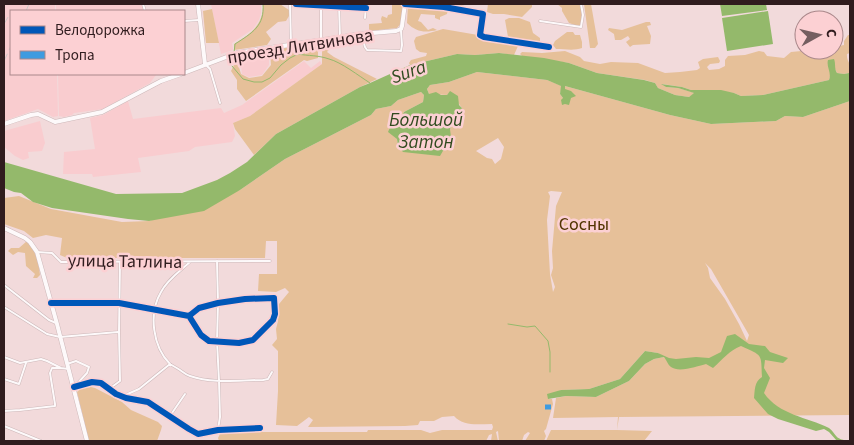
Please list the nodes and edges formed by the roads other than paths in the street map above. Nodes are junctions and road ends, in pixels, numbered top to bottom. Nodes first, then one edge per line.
1 (198, 4) edge
2 (290, 4) edge
3 (296, 4) edge
4 (321, 4) edge
5 (366, 4) edge
6 (406, 4) edge
7 (581, 4) edge
8 (339, 5) edge
9 (366, 8) junction
10 (365, 18) dead end
11 (200, 20) junction
12 (185, 21) edge
13 (540, 21) dead end
14 (400, 29) junction
15 (361, 34) junction
16 (340, 38) junction
17 (321, 40) junction
18 (291, 44) junction
19 (549, 46) dead end
20 (205, 64) junction
21 (185, 72) edge
22 (177, 75) edge
23 (220, 103) dead end
24 (4, 124) edge
25 (4, 228) edge
26 (37, 252) junction
27 (217, 261) junction
28 (270, 261) dead end
29 (120, 262) junction
30 (190, 262) junction
31 (4, 285) edge
32 (52, 303) junction
33 (119, 303) junction
34 (218, 303) junction
35 (4, 307) edge
36 (154, 309) junction
37 (188, 316) junction
38 (57, 324) junction
39 (119, 332) junction
40 (60, 336) junction
41 (217, 341) junction
42 (4, 356) edge
43 (26, 363) junction
44 (68, 364) junction
45 (170, 364) junction
46 (61, 368) junction
47 (69, 369) junction
48 (272, 372) dead end
49 (4, 379) edge
50 (219, 381) junction
51 (74, 387) junction
52 (109, 389) junction
53 (185, 394) dead end
54 (122, 396) junction
55 (4, 411) edge
56 (170, 416) junction
57 (4, 426) edge
58 (260, 428) dead end
59 (218, 430) junction
60 (41, 441) edge
61 (87, 441) edge

1 - 11 main road
2 - 18 street
3 - 4 street
4 - 8 street
4 - 17 street
5 - 9 street
6 - 14 main road
6 - 19 street
7 - 13 street
8 - 9 street
8 - 16 street
9 - 10 street
11 - 12 street
11 - 20 main road
14 - 15 main road, проезд Литвинова
14 - 15 street, проезд Литвинова
15 - 16 main road, проезд Литвинова
16 - 17 main road, проезд Литвинова
17 - 18 main road, проезд Литвинова
18 - 20 main road, проезд Литвинова
20 - 21 main road, проезд Литвинова
20 - 23 street
22 - 24 main road, проезд Литвинова
25 - 26 main road
26 - 29 street, улица Татлина
26 - 32 main road
27 - 28 street, улица Татлина
27 - 30 street, улица Татлина
27 - 34 street
29 - 30 street, улица Татлина
29 - 33 street
30 - 36 street
31 - 38 street
32 - 33 street
32 - 38 main road
33 - 36 street
33 - 39 street
34 - 37 street
34 - 41 street
34 - 41 street
35 - 40 street
36 - 37 street
36 - 45 street
37 - 41 street
38 - 40 main road
39 - 40 street
39 - 52 street
40 - 44 main road
41 - 50 street
42 - 43 street
43 - 46 street
43 - 49 street
44 - 47 main road
44 - 51 street
45 - 50 street
45 - 54 street
46 - 47 street
46 - 55 street
47 - 51 main road
48 - 50 street
50 - 59 street
51 - 52 street
51 - 61 main road
52 - 54 street
53 - 56 street
54 - 56 street
56 - 59 street
57 - 60 street
58 - 59 street

